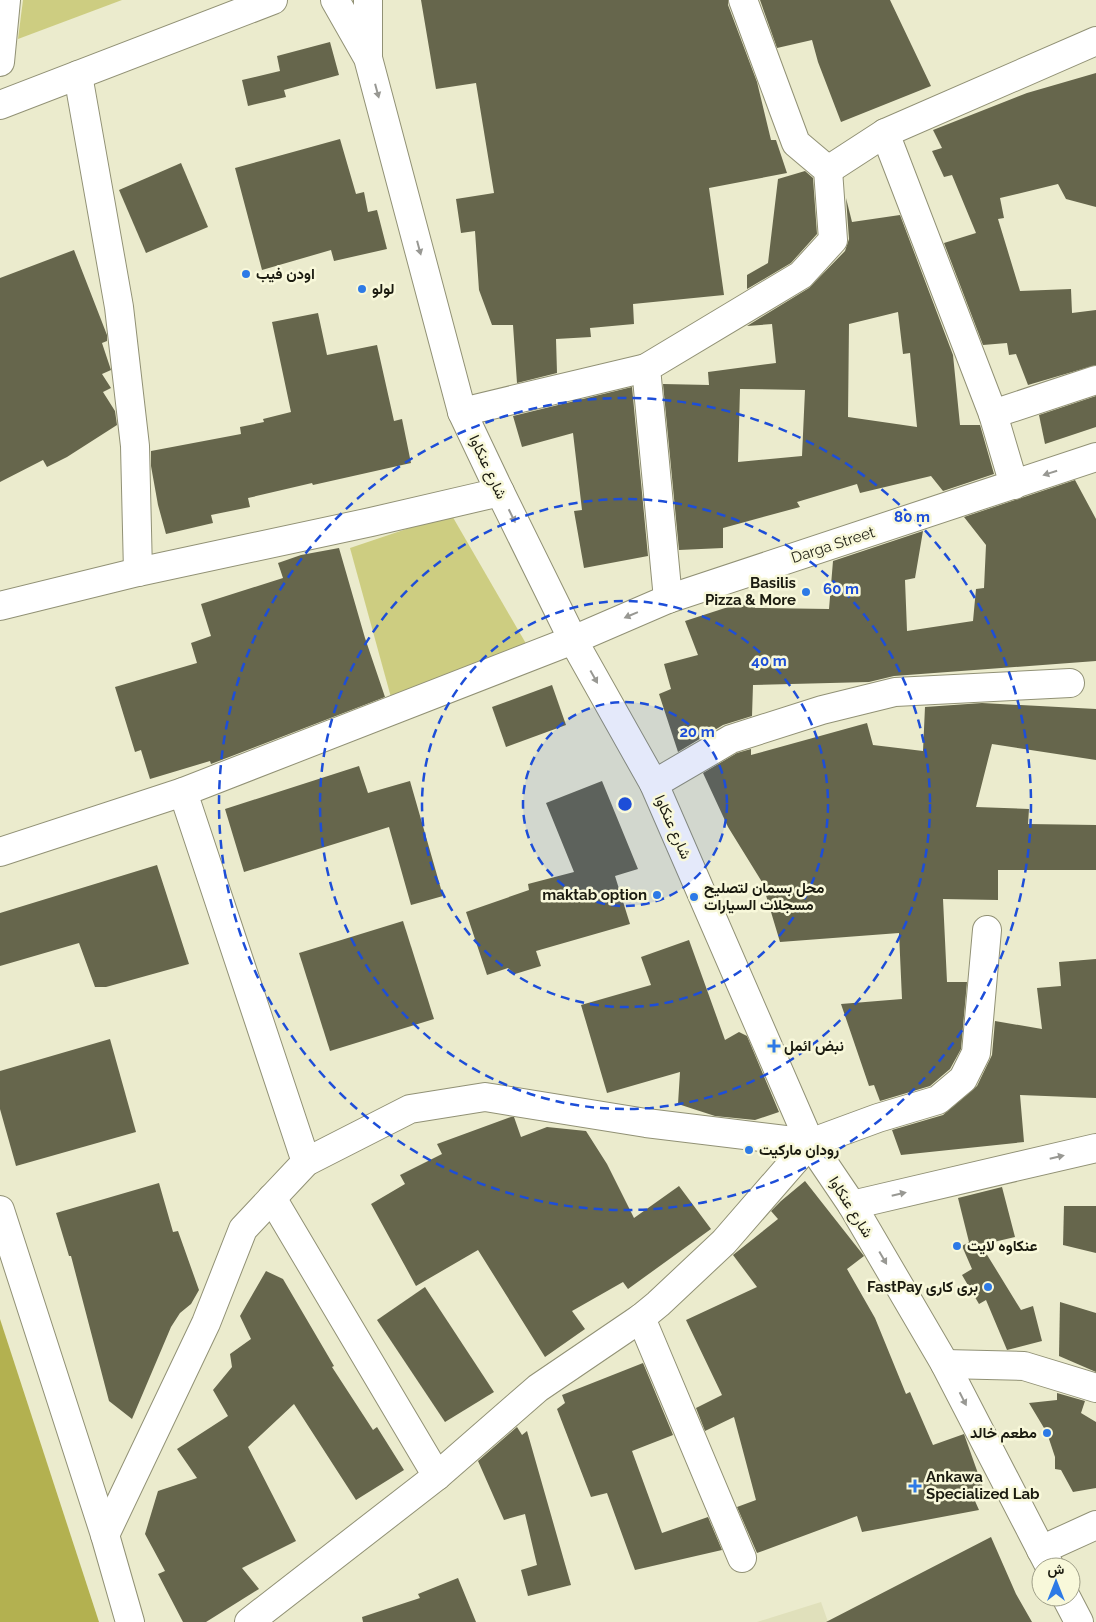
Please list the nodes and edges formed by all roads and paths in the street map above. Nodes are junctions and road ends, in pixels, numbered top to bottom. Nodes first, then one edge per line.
1 (6, 0) edge
2 (273, 0) edge
3 (335, 0) edge
4 (368, 0) edge
5 (743, 0) edge
6 (1096, 41) edge
7 (368, 58) junction
8 (0, 62) edge
9 (78, 75) junction
10 (0, 104) edge
11 (885, 133) junction
12 (828, 170) junction
13 (646, 368) junction
14 (1096, 380) edge
15 (462, 412) junction
16 (993, 414) junction
17 (1096, 457) edge
18 (1014, 485) junction
19 (500, 492) junction
20 (138, 572) junction
21 (668, 599) junction
22 (0, 606) edge
23 (573, 640) junction
24 (1070, 683) dead end
25 (654, 784) junction
26 (184, 792) junction
27 (0, 852) edge
28 (987, 930) dead end
29 (810, 1143) junction
30 (1096, 1148) edge
31 (306, 1162) junction
32 (272, 1198) junction
33 (852, 1205) junction
34 (0, 1210) edge
35 (641, 1318) junction
36 (945, 1364) junction
37 (1096, 1388) edge
38 (437, 1476) junction
39 (1096, 1525) edge
40 (106, 1535) junction
41 (1045, 1557) edge
42 (1048, 1557) edge
43 (742, 1558) dead end
44 (1071, 1607) edge
45 (130, 1622) edge
46 (249, 1622) edge
47 (1079, 1622) edge

1 - 8 street
2 - 9 street
3 - 7 street, شارع عنكاوا
4 - 7 street, شارع عنكاوا
5 - 12 street
6 - 11 street
7 -> 15 street, شارع عنكاوا
9 - 10 street
9 - 20 street
11 - 12 street
11 - 16 street
12 - 13 street
13 - 15 street
13 - 21 street
14 - 16 street
15 - 19 street, شارع عنكاوا
16 - 18 street
17 -> 18 street, Darga Street
18 - 21 street, Darga Street
19 - 20 street
19 -> 23 street, شارع عنكاوا
20 - 22 street
21 -> 23 street, Darga Street
23 -> 25 street, شارع عنكاوا
23 - 26 street, Darga Street
24 - 25 street
25 - 29 street, شارع عنكاوا
26 - 27 street, Darga Street
26 - 31 street
28 - 29 street
29 - 31 street
29 - 33 street, شارع عنكاوا
29 - 35 street
33 -> 30 street
31 - 32 street
32 - 38 street
32 - 40 street
33 -> 36 street, شارع عنكاوا
34 - 40 street
35 - 38 street
35 - 43 street
36 - 37 street
36 -> 41 street, شارع عنكاوا
38 - 46 street
39 - 42 street
40 - 45 street
44 - 47 street

